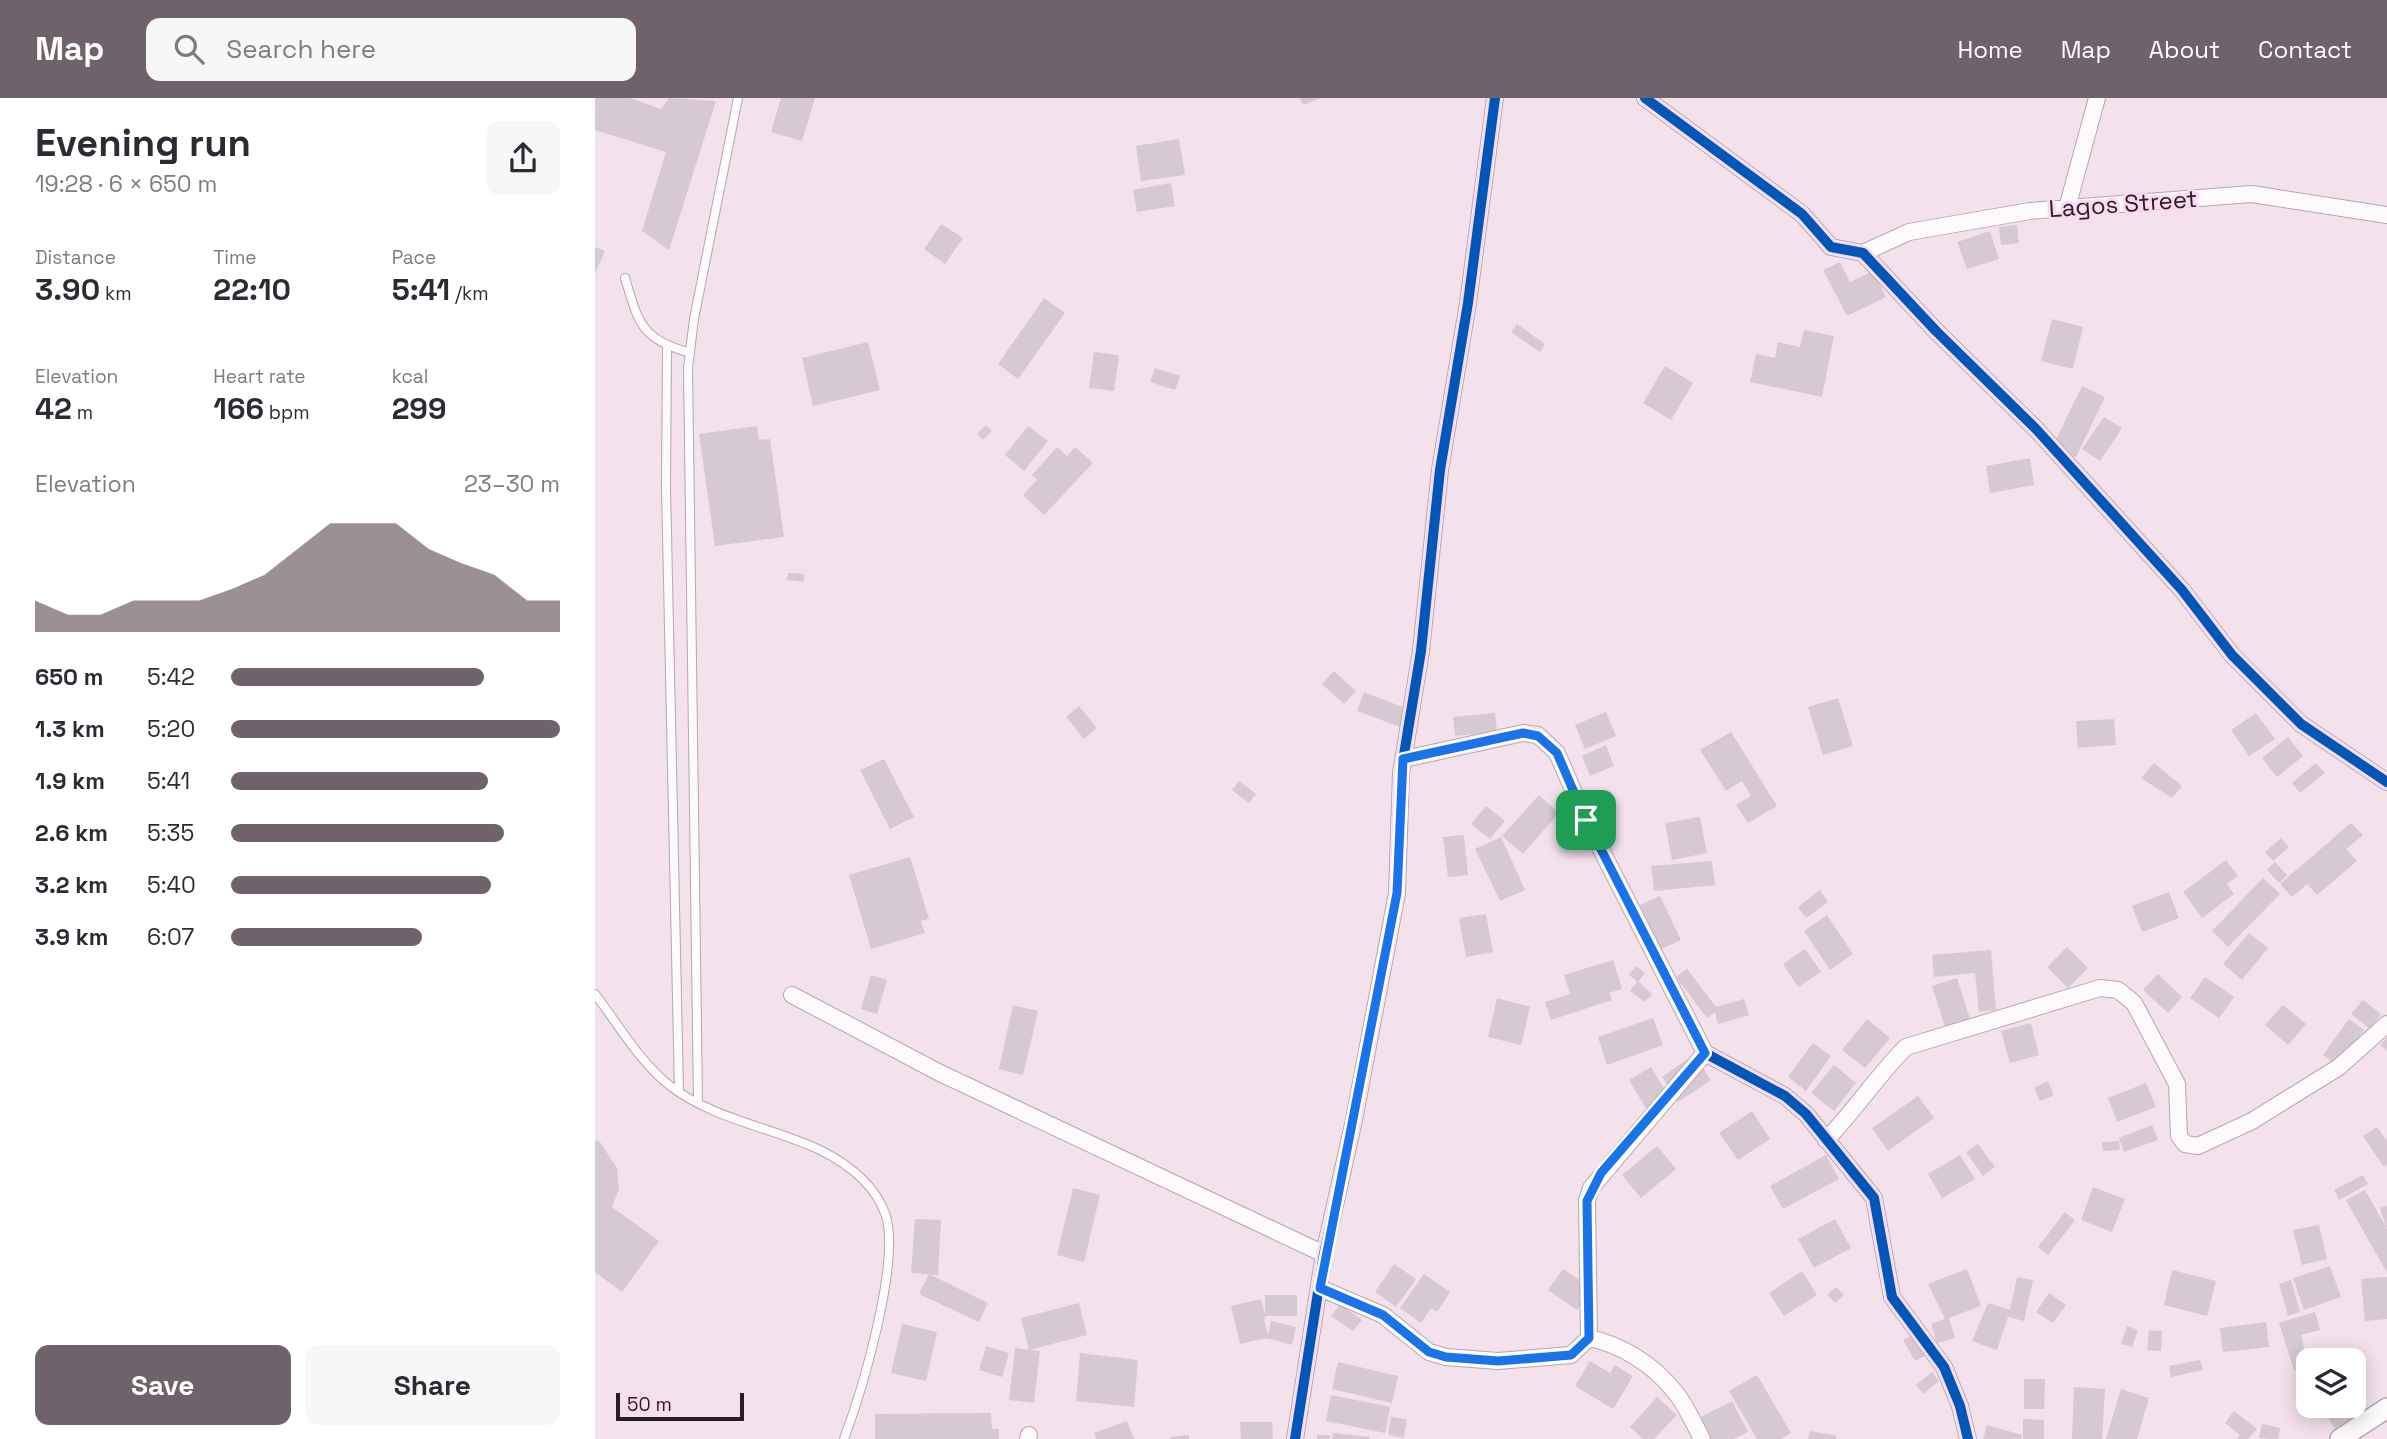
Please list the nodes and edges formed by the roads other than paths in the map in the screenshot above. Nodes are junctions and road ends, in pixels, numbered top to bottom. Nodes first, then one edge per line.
1 (738, 98) edge
2 (1495, 98) edge
3 (1645, 98) edge
4 (2097, 98) edge
5 (2067, 208) junction
6 (2387, 215) edge
7 (1863, 253) junction
8 (625, 278) dead end
9 (667, 346) junction
10 (690, 353) junction
11 (1403, 759) junction
12 (2387, 782) edge
13 (595, 994) edge
14 (792, 995) dead end
15 (2387, 1024) edge
16 (1705, 1053) junction
17 (679, 1091) junction
18 (698, 1103) junction
19 (1826, 1140) junction
20 (1324, 1254) junction
21 (1320, 1288) junction
22 (1589, 1338) junction
23 (2387, 1408) edge
24 (844, 1439) edge
25 (1295, 1439) edge
26 (1702, 1439) edge
27 (1968, 1439) edge
28 (2340, 1439) edge

1 - 10 lane
2 - 11 street
3 - 7 street
4 - 5 street
5 - 6 street, Lagos Street
5 - 7 street, Lagos Street
7 - 12 street
8 - 9 lane
9 - 10 lane
9 - 17 lane
10 - 18 lane
11 - 16 street
11 - 20 street
13 - 17 lane
14 - 20 street
15 - 19 street
16 - 19 street
16 - 22 street
17 - 18 lane
18 - 24 lane
19 - 27 street
20 - 21 street
21 - 22 street
21 - 25 street
22 - 26 street
23 - 28 street

